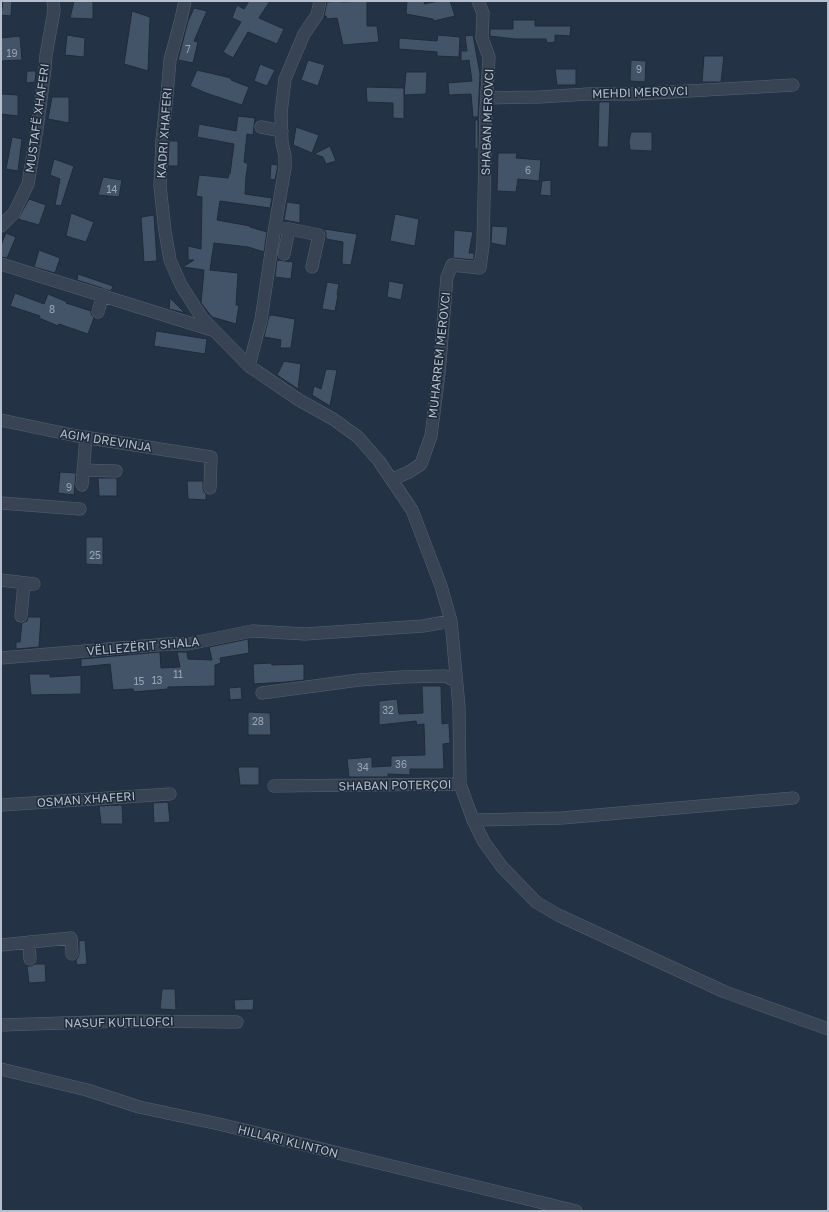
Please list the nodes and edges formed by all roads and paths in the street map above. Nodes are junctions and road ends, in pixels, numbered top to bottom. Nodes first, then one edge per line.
1 (53, 1) edge
2 (185, 1) edge
3 (320, 1) edge
4 (478, 1) edge
5 (793, 85) dead end
6 (487, 98) junction
7 (261, 127) dead end
8 (282, 131) junction
9 (1, 226) edge
10 (275, 226) junction
11 (289, 228) junction
12 (483, 245) joint
13 (284, 254) dead end
14 (312, 267) dead end
15 (3, 268) edge
16 (103, 295) junction
17 (98, 312) dead end
18 (214, 330) junction
19 (250, 366) junction
20 (1, 420) edge
21 (86, 437) junction
22 (83, 470) junction
23 (116, 472) dead end
24 (393, 479) junction
25 (82, 486) dead end
26 (210, 488) dead end
27 (1, 503) edge
28 (80, 510) dead end
29 (1, 580) edge
30 (21, 616) dead end
31 (451, 621) junction
32 (1, 658) edge
33 (456, 681) junction
34 (262, 693) dead end
35 (460, 784) junction
36 (274, 786) dead end
37 (170, 794) dead end
38 (793, 798) dead end
39 (1, 805) edge
40 (473, 820) junction
41 (29, 942) junction
42 (1, 945) edge
43 (72, 954) dead end
44 (30, 959) dead end
45 (237, 1022) dead end
46 (1, 1025) edge
47 (828, 1029) edge
48 (1, 1069) edge
49 (576, 1211) edge

1 - 9 street, MUSTAFË XHAFERI
2 - 18 street, KADRI XHAFERI
3 - 8 street
4 - 6 street, SHABAN MEROVCI
5 - 6 street, MEHDI MEROVCI
6 - 12 street, SHABAN MEROVCI
7 - 8 street
8 - 10 street
10 - 11 street
10 - 19 street
11 - 13 street
11 - 14 street
12 - 24 street, MUHARREM MEROVCI
15 - 16 street
16 - 17 street
16 - 18 street
18 - 19 street, KADRI XHAFERI
19 - 24 street, KADRI XHAFERI
20 - 21 street, AGIM DREVINJA
21 - 22 street
21 - 26 street, AGIM DREVINJA
22 - 23 street
22 - 25 street
24 - 31 street, SHABAN POTERÇOI
27 - 28 street
29 - 30 street
31 - 32 street, VËLLEZËRIT SHALA
31 - 33 street, SHABAN POTERÇOI
33 - 34 street
33 - 35 street, SHABAN POTERÇOI
35 - 36 street, SHABAN POTERÇOI
35 - 40 street
37 - 39 street, OSMAN XHAFERI
38 - 40 street
40 - 47 street
41 - 42 street
41 - 43 street
41 - 44 street
45 - 46 street, NASUF KUTLLOFCI
48 - 49 street, HILLARI KLINTON

